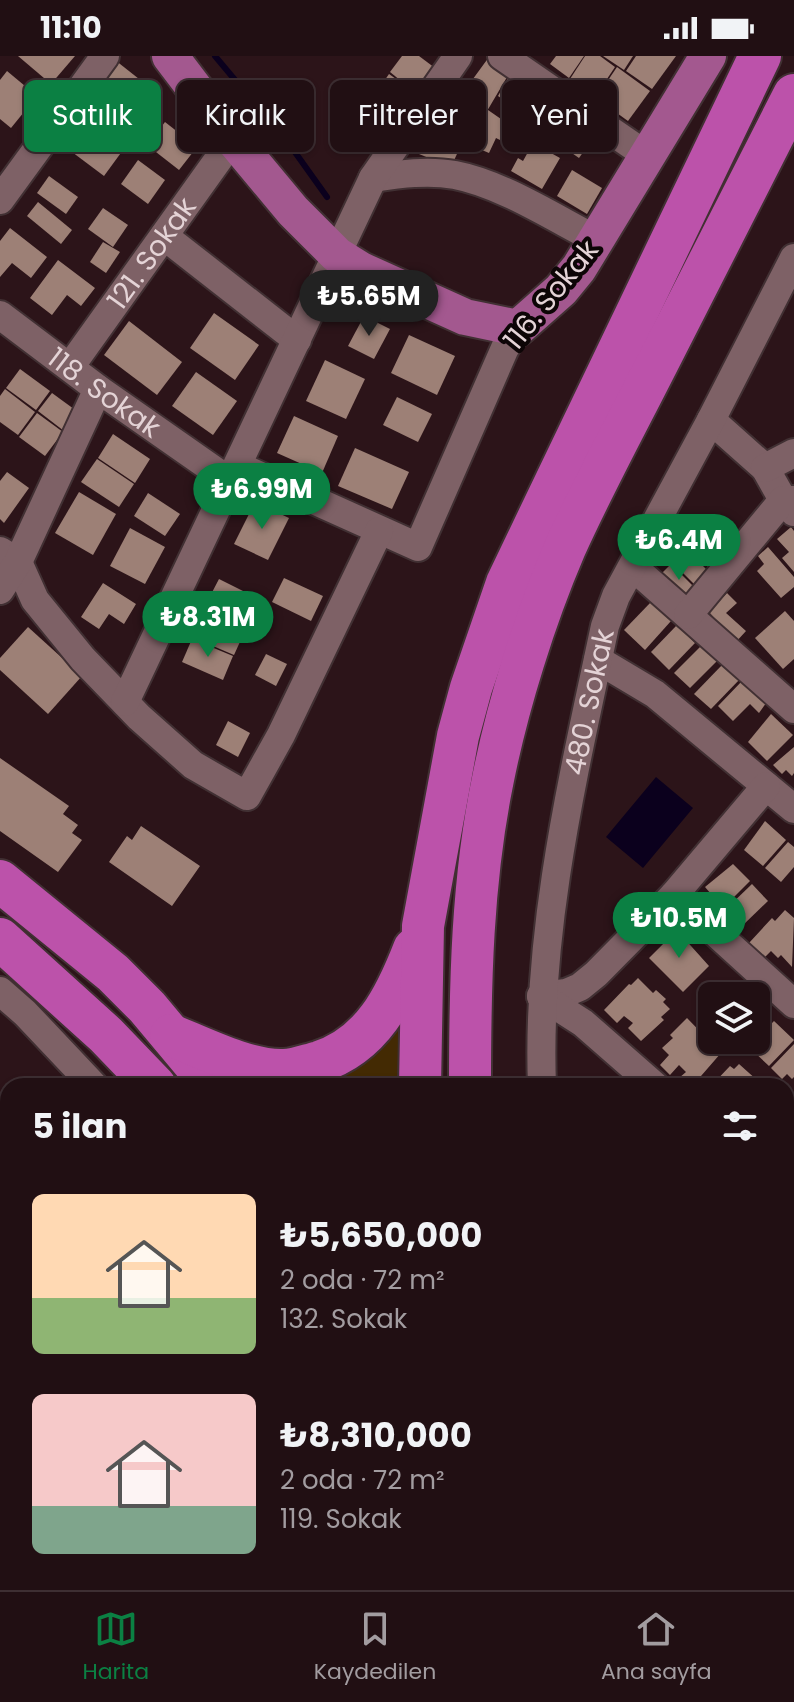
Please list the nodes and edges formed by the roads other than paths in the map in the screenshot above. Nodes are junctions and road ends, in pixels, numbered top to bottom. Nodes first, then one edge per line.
1 (105, 56) edge
2 (170, 56) edge
3 (458, 56) edge
4 (502, 56) edge
5 (708, 56) edge
6 (760, 56) edge
7 (188, 80) edge
8 (794, 95) edge
9 (224, 152) edge
10 (244, 152) edge
11 (646, 155) junction
12 (373, 178) junction
13 (0, 200) edge
14 (164, 236) junction
15 (597, 240) junction
16 (337, 255) junction
17 (794, 258) edge
18 (0, 315) edge
19 (518, 328) junction
20 (297, 340) junction
21 (70, 367) junction
22 (98, 389) junction
23 (711, 420) junction
24 (794, 453) edge
25 (238, 466) junction
26 (765, 468) junction
27 (790, 504) edge
28 (379, 531) junction
29 (9, 556) edge
30 (633, 567) junction
31 (0, 590) edge
32 (688, 615) junction
33 (598, 660) junction
34 (125, 702) junction
35 (794, 709) edge
36 (766, 786) junction
37 (794, 809) edge
38 (0, 881) edge
39 (674, 895) junction
40 (423, 926) junction
41 (0, 939) edge
42 (0, 991) edge
43 (541, 996) junction
44 (794, 1004) edge
45 (171, 1035) junction
46 (86, 1078) edge
47 (147, 1078) edge
48 (206, 1078) edge
49 (420, 1078) edge
50 (470, 1078) edge
51 (542, 1078) edge
52 (646, 1078) edge

1 - 13 street
2 - 7 main road
3 - 12 street
4 - 11 street
5 - 11 main road, 116. Sokak
6 - 40 highway
8 - 50 highway
9 - 14 street, 121. Sokak
10 - 16 main road
11 - 15 main road, 116. Sokak
12 - 15 street
12 - 16 street
14 - 20 street
14 - 21 street, 121. Sokak
15 - 19 main road, 116. Sokak
16 - 19 main road
16 - 20 street
17 - 23 street, 480. Sokak
18 - 21 street, 118. Sokak
19 - 28 street, 116. Sokak
20 - 25 street
21 - 22 street, 118. Sokak
22 - 25 street, 118. Sokak
22 - 29 street
23 - 26 street
23 - 30 street, 480. Sokak
24 - 26 street
25 - 28 street
25 - 34 street
26 - 27 street
27 - 32 street
28 - 34 street
29 - 31 street
29 - 34 street
30 - 32 street
30 - 33 street, 480. Sokak
32 - 35 street
33 - 36 street
33 - 43 street, 480. Sokak
36 - 37 street
36 - 39 street
38 - 45 highway
39 - 43 street
39 - 44 street
40 - 45 highway
40 - 49 highway
41 - 47 highway
42 - 46 street
43 - 51 street, 480. Sokak
43 - 52 street
45 - 48 highway

